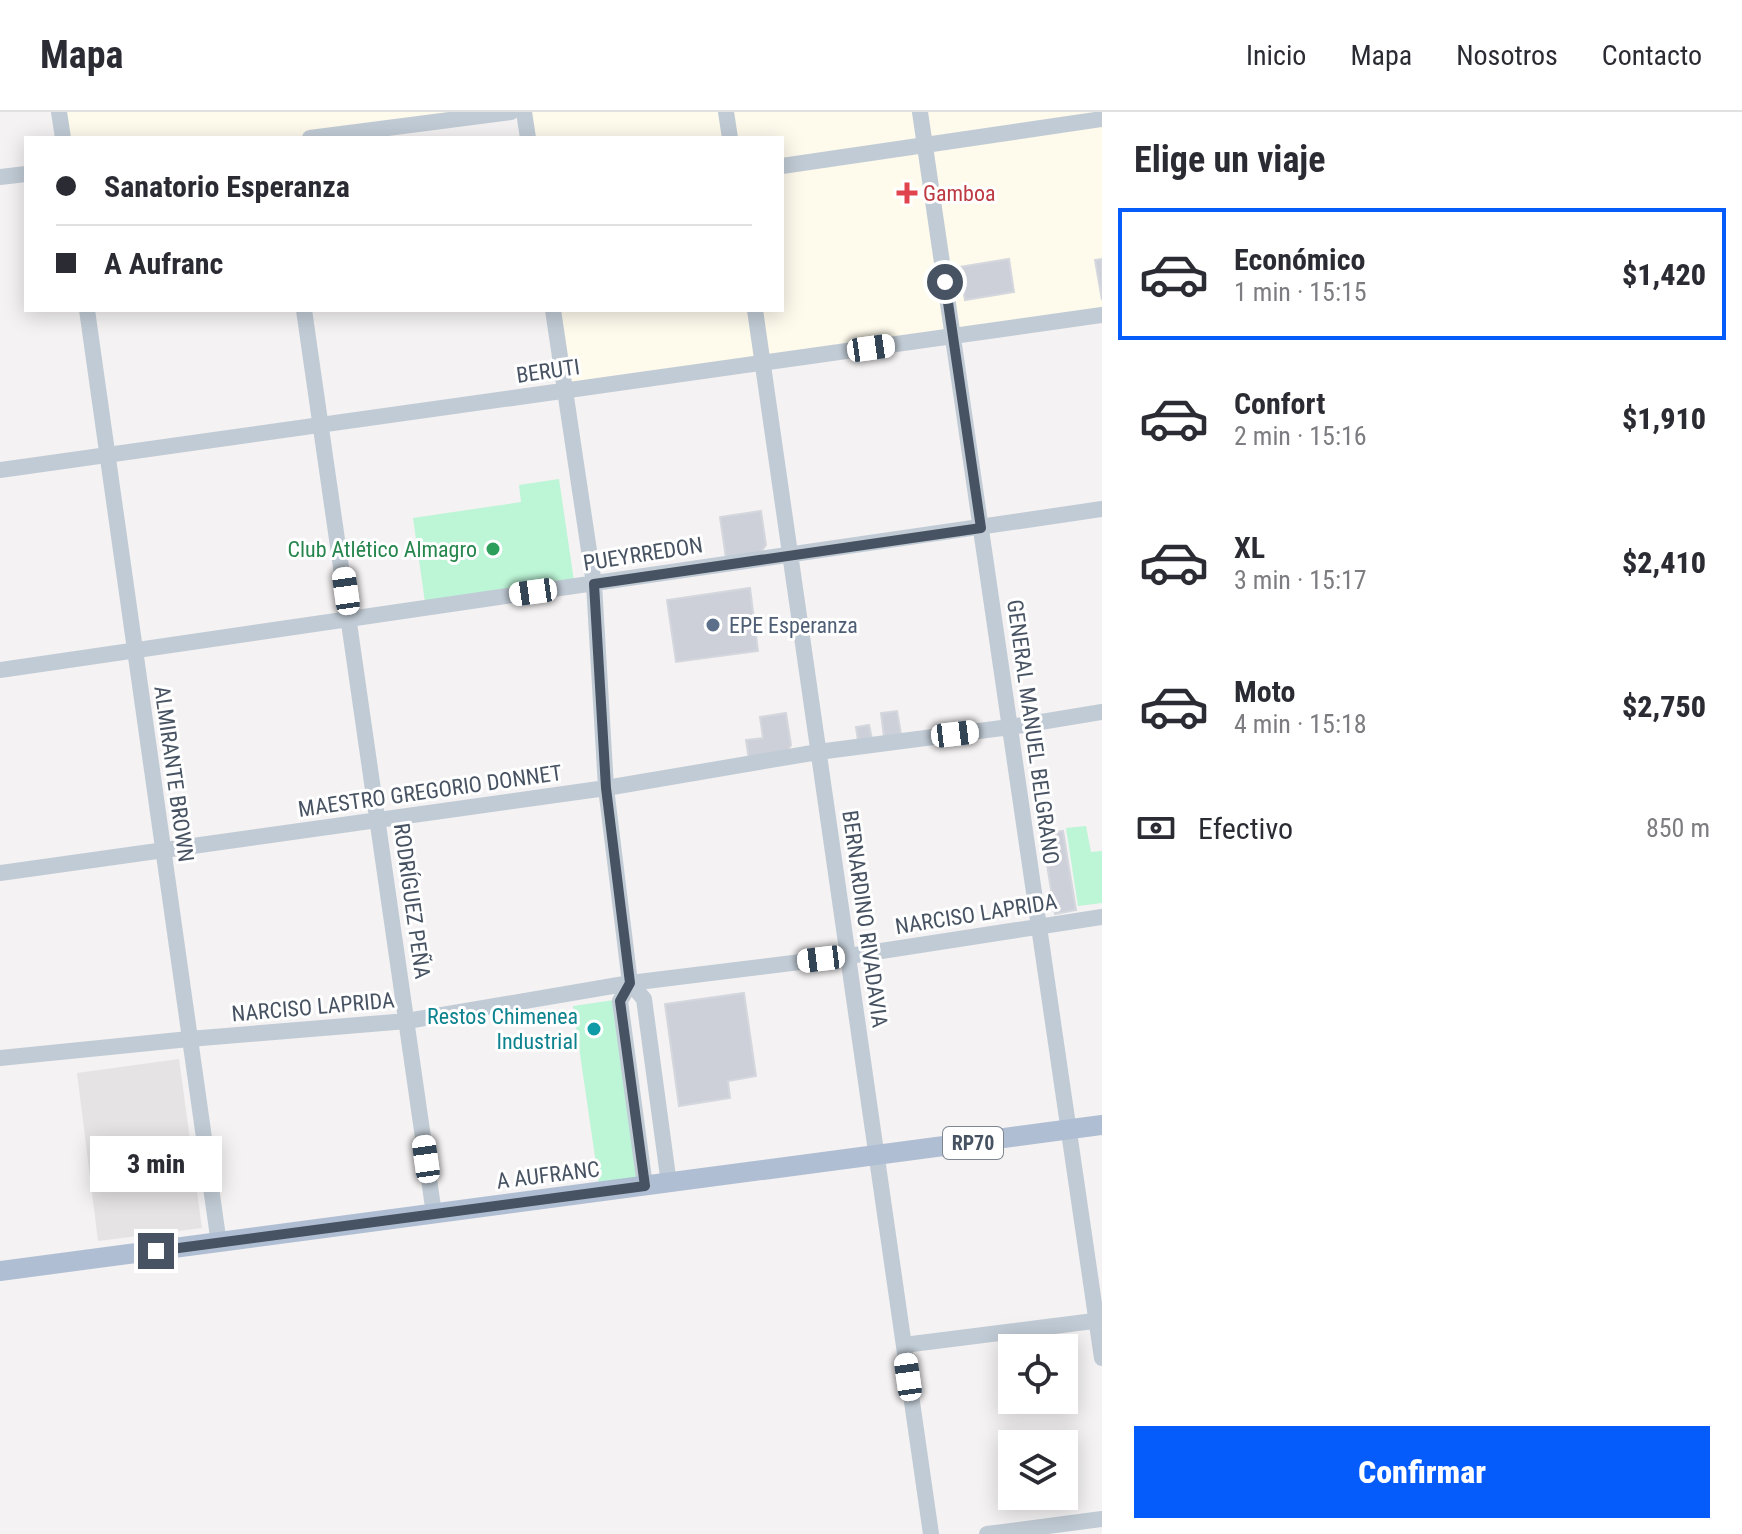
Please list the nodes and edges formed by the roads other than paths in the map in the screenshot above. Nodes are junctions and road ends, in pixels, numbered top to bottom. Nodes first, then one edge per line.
1 (59, 112) edge
2 (511, 112) edge
3 (524, 112) edge
4 (726, 112) edge
5 (920, 112) edge
6 (1102, 119) edge
7 (63, 136) edge
8 (325, 136) edge
9 (528, 136) edge
10 (730, 136) edge
11 (925, 145) junction
12 (784, 166) edge
13 (24, 174) edge
14 (0, 177) edge
15 (87, 312) edge
16 (304, 312) edge
17 (553, 312) edge
18 (755, 312) edge
19 (1102, 315) edge
20 (953, 337) junction
21 (762, 363) junction
22 (565, 391) junction
23 (321, 425) junction
24 (107, 455) junction
25 (0, 470) edge
26 (1102, 509) edge
27 (981, 528) junction
28 (790, 554) junction
29 (594, 584) junction
30 (350, 619) junction
31 (135, 650) junction
32 (0, 670) edge
33 (1102, 712) edge
34 (1010, 727) junction
35 (818, 752) junction
36 (606, 788) junction
37 (379, 821) junction
38 (162, 852) junction
39 (0, 873) edge
40 (1102, 917) edge
41 (1040, 927) junction
42 (849, 956) junction
43 (630, 983) junction
44 (407, 1021) junction
45 (189, 1039) junction
46 (0, 1058) edge
47 (1102, 1125) edge
48 (1069, 1130) junction
49 (877, 1157) junction
50 (669, 1184) junction
51 (645, 1186) junction
52 (434, 1214) junction
53 (219, 1244) junction
54 (0, 1271) edge
55 (1099, 1320) edge
56 (904, 1345) junction
57 (1102, 1358) edge
58 (1102, 1519) edge
59 (931, 1534) edge
60 (987, 1534) edge

1 - 7 street
2 - 8 street
3 - 9 street
4 - 10 street
5 - 11 street, GENERAL MANUEL BELGRANO
6 - 11 street
11 - 12 street
11 - 20 street, GENERAL MANUEL BELGRANO
13 - 14 street
15 - 24 street, ALMIRANTE BROWN
16 - 23 street, RODRÍGUEZ PEÑA
17 - 22 street
18 - 21 street, BERNARDINO RIVADAVIA
19 - 20 street, BERUTI
20 - 21 street, BERUTI
20 - 27 street, GENERAL MANUEL BELGRANO
21 - 22 street, BERUTI
21 - 28 street, BERNARDINO RIVADAVIA
22 - 23 street, BERUTI
22 - 29 street
23 - 24 street, BERUTI
23 - 30 street, RODRÍGUEZ PEÑA
24 - 25 street, BERUTI
24 - 31 street, ALMIRANTE BROWN
26 - 27 street, PUEYRREDON
27 - 28 street, PUEYRREDON
27 - 34 street, GENERAL MANUEL BELGRANO
28 - 29 street, PUEYRREDON
28 - 35 street, BERNARDINO RIVADAVIA
29 - 30 street, PUEYRREDON
29 - 36 street
30 - 31 street, PUEYRREDON
30 - 37 street, RODRÍGUEZ PEÑA
31 - 32 street, PUEYRREDON
31 - 38 street, ALMIRANTE BROWN
33 - 34 street, MAESTRO GREGORIO DONNET
34 - 35 street, MAESTRO GREGORIO DONNET
34 - 41 street, GENERAL MANUEL BELGRANO
35 - 36 street, MAESTRO GREGORIO DONNET
35 - 42 street, BERNARDINO RIVADAVIA
36 - 37 street, MAESTRO GREGORIO DONNET
36 - 43 street
37 - 38 street, MAESTRO GREGORIO DONNET
37 - 44 street, RODRÍGUEZ PEÑA
38 - 39 street, MAESTRO GREGORIO DONNET
38 - 45 street, ALMIRANTE BROWN
40 - 41 street, NARCISO LAPRIDA
41 - 42 street, NARCISO LAPRIDA
41 - 48 street, GENERAL MANUEL BELGRANO
42 - 43 street, NARCISO LAPRIDA
42 - 49 street, BERNARDINO RIVADAVIA
43 - 44 street, NARCISO LAPRIDA
43 - 50 street
43 - 51 street
44 - 45 street, NARCISO LAPRIDA
44 - 52 street, RODRÍGUEZ PEÑA
45 - 46 street, NARCISO LAPRIDA
45 - 53 street, ALMIRANTE BROWN
47 - 48 main road, A AUFRANC / RP70
48 - 49 main road, A AUFRANC / RP70
48 - 55 street, GENERAL MANUEL BELGRANO
49 - 50 main road, A AUFRANC / RP70
49 - 56 street, BERNARDINO RIVADAVIA
50 - 51 main road, A AUFRANC / RP70
51 - 52 main road, A AUFRANC / RP70
52 - 53 main road, A AUFRANC / RP70
53 - 54 main road, A AUFRANC / RP70
55 - 56 street
55 - 57 street, GENERAL MANUEL BELGRANO
56 - 59 street, BERNARDINO RIVADAVIA
58 - 60 street

